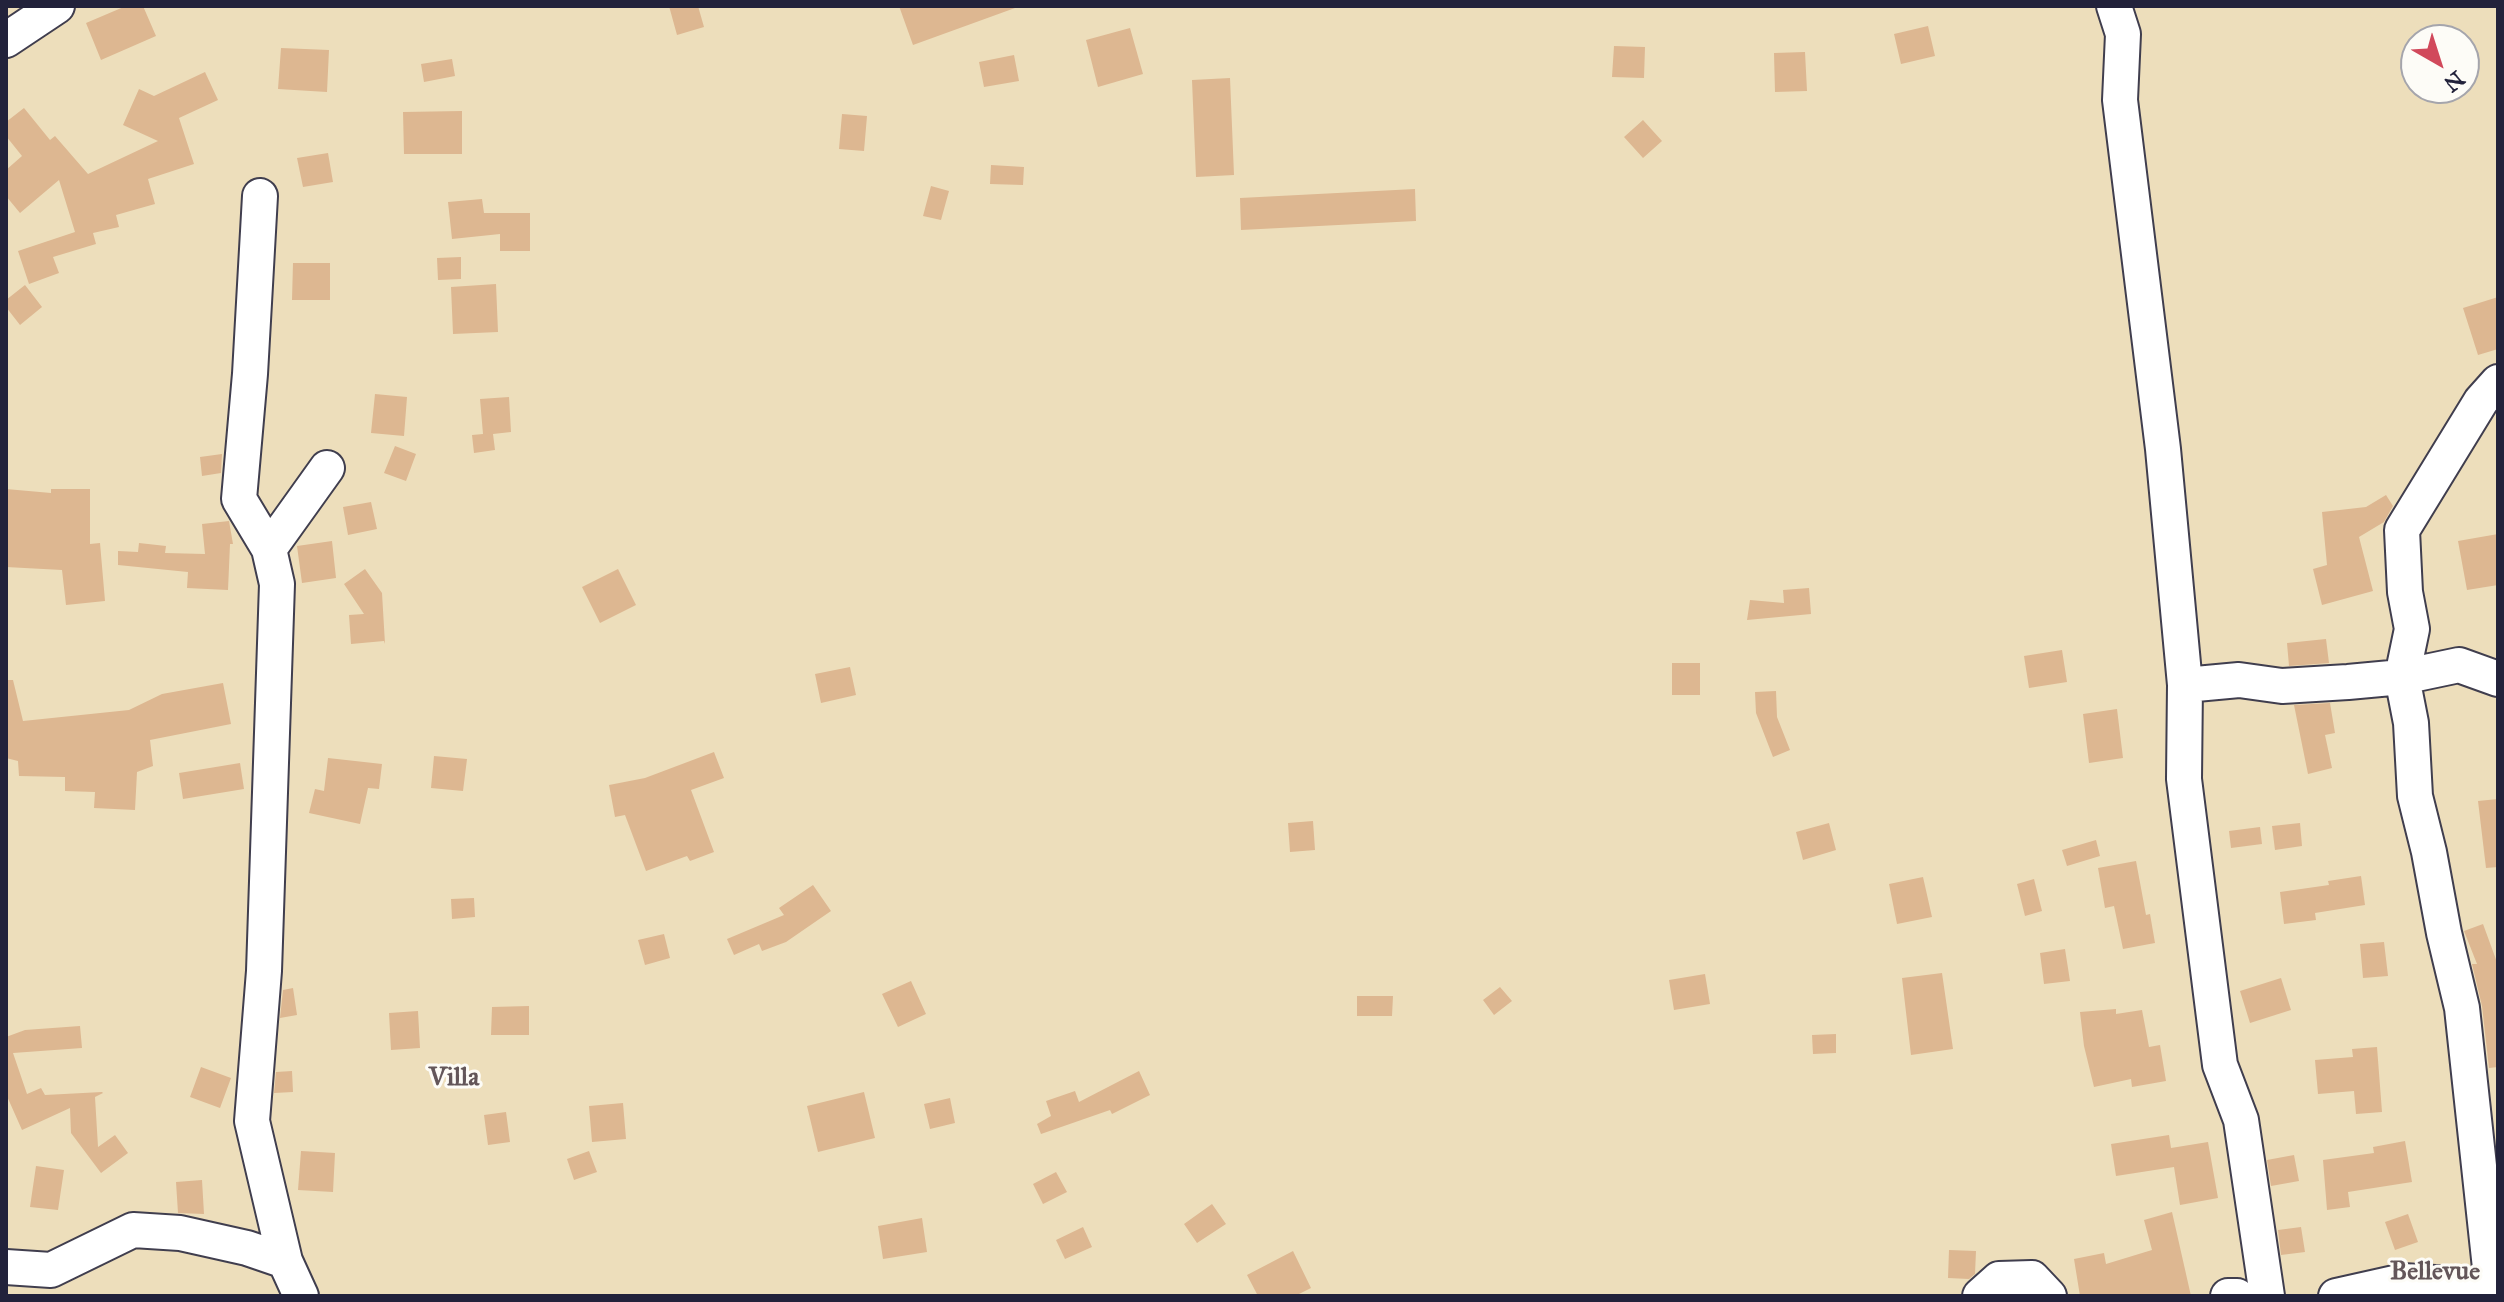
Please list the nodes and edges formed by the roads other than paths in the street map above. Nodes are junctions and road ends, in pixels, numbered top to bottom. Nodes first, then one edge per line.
1 (57, 6) edge
2 (2114, 6) edge
3 (6, 40) edge
4 (260, 196) dead end
5 (2498, 382) edge
6 (327, 468) dead end
7 (269, 549) junction
8 (2402, 677) junction
9 (2498, 679) edge
10 (2185, 685) junction
11 (285, 1261) junction
12 (6, 1267) edge
13 (2495, 1290) edge
14 (301, 1296) edge
15 (1980, 1296) edge
16 (2049, 1296) edge
17 (2228, 1296) edge
18 (2237, 1296) edge
19 (2267, 1296) edge
20 (2336, 1296) edge

1 - 3 street
2 - 10 street
4 - 7 street
5 - 8 street
6 - 7 street
7 - 11 street
8 - 9 street
8 - 10 street
8 - 13 street
10 - 19 street
11 - 12 street
11 - 14 street
13 - 20 street
15 - 16 street
17 - 18 street

